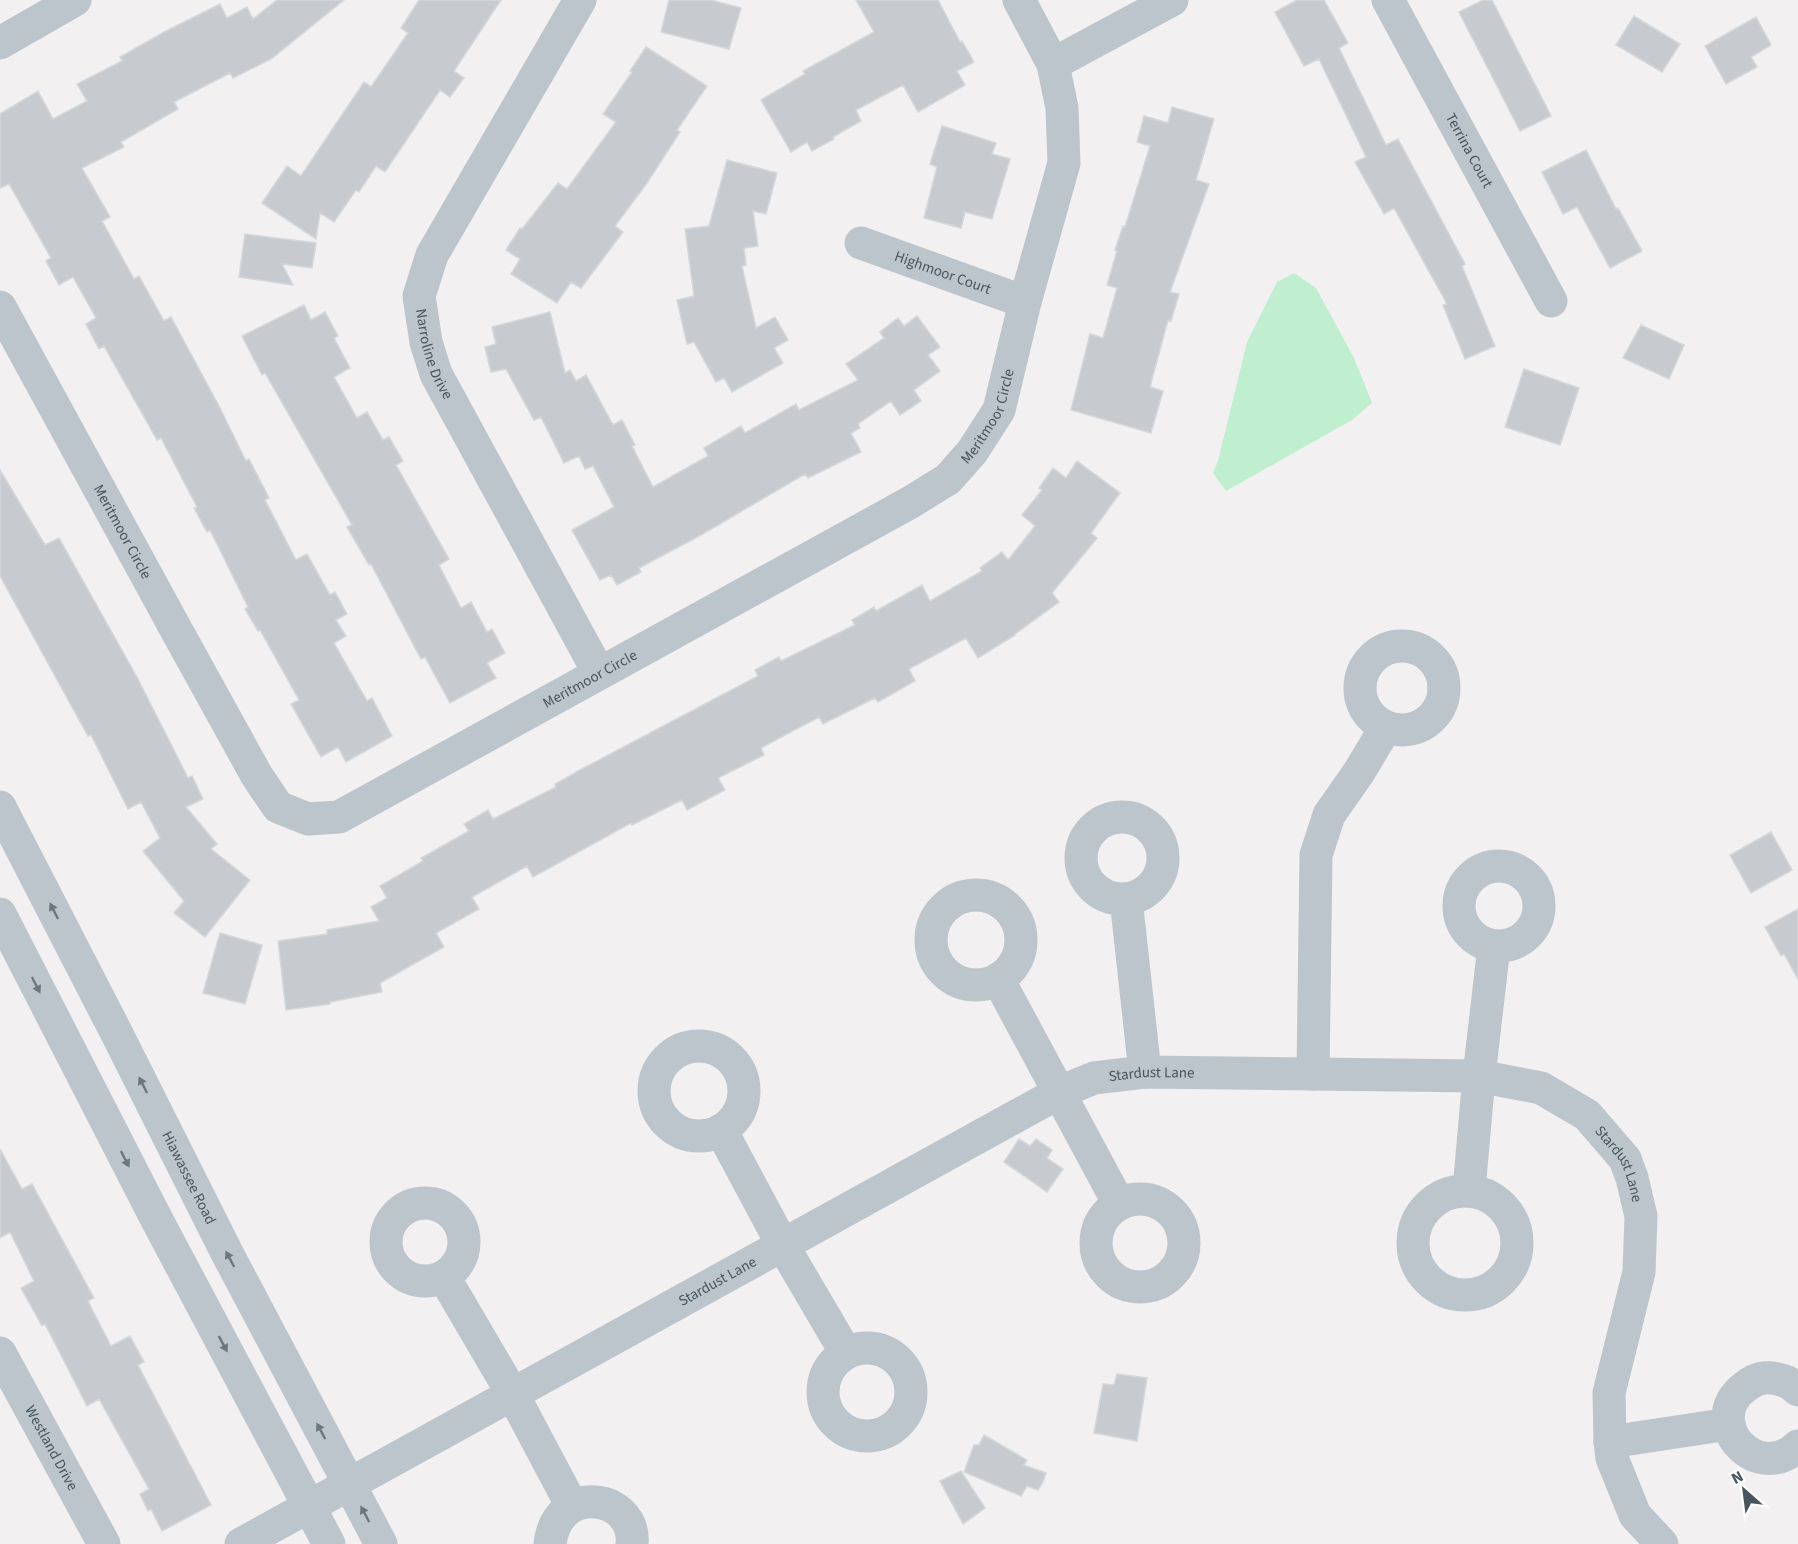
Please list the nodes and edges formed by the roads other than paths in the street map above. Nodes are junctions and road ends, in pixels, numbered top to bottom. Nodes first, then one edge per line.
1 (75, 0) edge
2 (580, 0) edge
3 (1019, 0) edge
4 (1172, 0) edge
5 (1388, 0) edge
6 (0, 43) edge
7 (1053, 64) junction
8 (861, 243) dead end
9 (1551, 301) dead end
10 (1025, 302) junction
11 (0, 307) edge
12 (599, 674) junction
13 (1386, 727) dead end
14 (0, 807) edge
15 (1126, 899) dead end
16 (0, 914) edge
17 (1494, 946) dead end
18 (998, 979) dead end
19 (1145, 1072) junction
20 (1313, 1074) junction
21 (1479, 1076) junction
22 (1060, 1092) junction
23 (721, 1130) dead end
24 (1469, 1190) dead end
25 (1119, 1204) dead end
26 (782, 1245) junction
27 (444, 1277) dead end
28 (0, 1353) edge
29 (846, 1353) dead end
30 (1798, 1390) edge
31 (512, 1393) junction
32 (1729, 1424) junction
33 (1610, 1442) junction
34 (1798, 1446) edge
35 (348, 1483) junction
36 (572, 1506) junction
37 (309, 1507) junction
38 (104, 1544) edge
39 (241, 1544) edge
40 (329, 1544) edge
41 (381, 1544) edge
42 (550, 1544) edge
43 (632, 1544) edge
44 (1662, 1544) edge

1 - 6 street
2 - 12 street, Narroline Drive
3 - 7 street, Meritmoor Circle
4 - 7 street
5 - 9 street, Terrina Court
7 - 10 street, Meritmoor Circle
8 - 10 street, Highmoor Court
10 - 12 street, Meritmoor Circle
11 - 12 street, Meritmoor Circle
13 - 20 street
35 -> 14 street, Hiawassee Road
15 - 19 street
16 -> 37 street
17 - 21 street
18 - 22 street
19 - 20 street, Stardust Lane
19 - 22 street, Stardust Lane
20 - 21 street, Stardust Lane
21 - 24 street
21 - 33 street, Stardust Lane
22 - 25 street
22 - 26 street, Stardust Lane
23 - 26 street
26 - 29 street
26 - 31 street, Stardust Lane
27 - 31 street
28 - 38 street, Westland Drive
30 - 32 street
31 - 35 street, Stardust Lane
31 - 36 street
32 - 33 street
32 - 34 street
33 - 44 street, Stardust Lane
35 - 37 street, Stardust Lane
41 -> 35 street, Hiawassee Road
36 - 42 street
36 - 43 street
37 - 39 street, Stardust Lane
37 - 40 street

